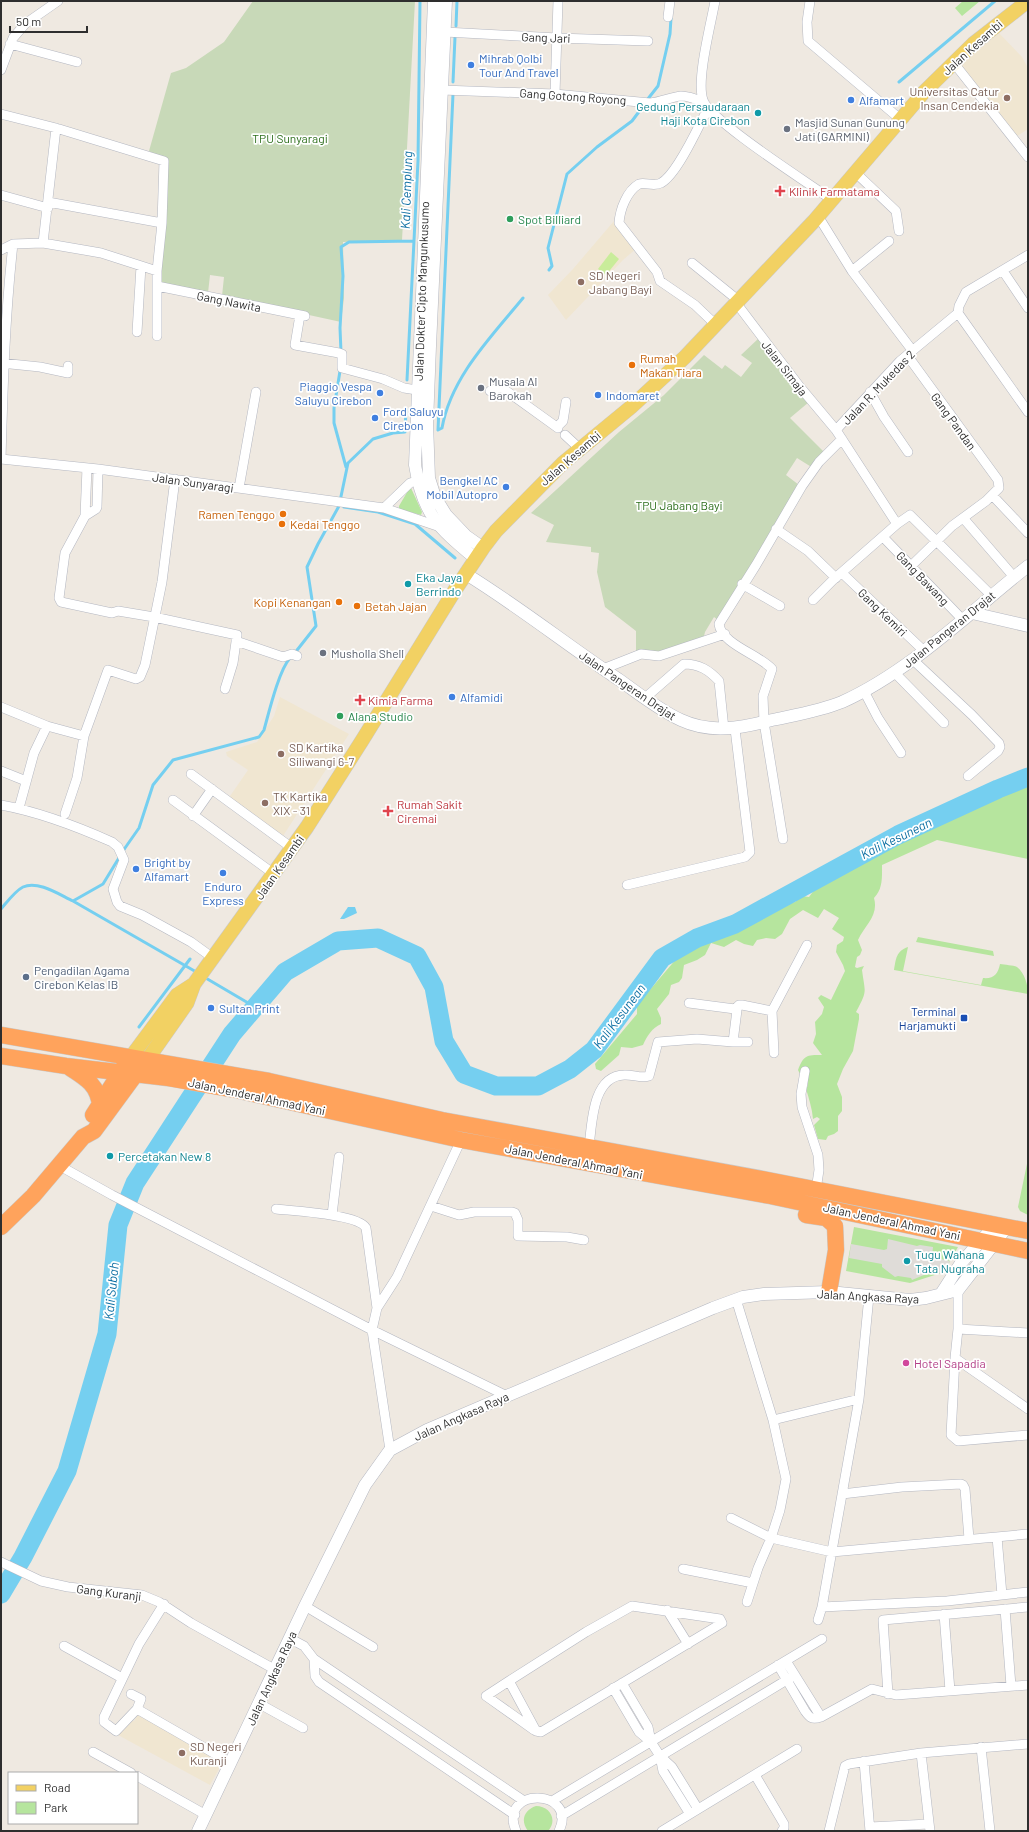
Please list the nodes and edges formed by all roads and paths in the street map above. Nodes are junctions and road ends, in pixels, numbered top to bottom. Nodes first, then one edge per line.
1 (58, 1) edge
2 (434, 1) edge
3 (446, 1) edge
4 (558, 1) edge
5 (670, 1) edge
6 (715, 1) edge
7 (810, 1) edge
8 (1028, 1) edge
9 (668, 17) dead end
10 (445, 32) junction
11 (557, 38) junction
12 (648, 41) dead end
13 (10, 44) junction
14 (77, 62) dead end
15 (953, 62) junction
16 (1, 70) edge
17 (442, 90) junction
18 (556, 94) junction
19 (703, 102) junction
20 (710, 110) junction
21 (1, 114) edge
22 (900, 119) junction
23 (56, 128) junction
24 (1028, 156) edge
25 (856, 173) junction
26 (1, 195) edge
27 (832, 200) junction
28 (48, 205) junction
29 (818, 216) junction
30 (162, 223) junction
31 (898, 231) dead end
32 (889, 241) dead end
33 (43, 243) junction
34 (13, 244) junction
35 (1, 250) edge
36 (1028, 255) edge
37 (692, 263) dead end
38 (141, 266) junction
39 (1003, 270) junction
40 (157, 271) junction
41 (852, 271) junction
42 (157, 286) junction
43 (738, 302) junction
44 (1028, 308) edge
45 (958, 313) junction
46 (716, 325) junction
47 (137, 332) dead end
48 (157, 336) dead end
49 (909, 352) junction
50 (3, 363) edge
51 (68, 366) dead end
52 (417, 390) junction
53 (490, 391) dead end
54 (256, 392) dead end
55 (870, 392) junction
56 (566, 402) dead end
57 (1028, 412) edge
58 (836, 430) junction
59 (565, 435) dead end
60 (842, 439) junction
61 (580, 449) junction
62 (908, 452) dead end
63 (1, 460) edge
64 (98, 469) junction
65 (87, 476) junction
66 (175, 479) junction
67 (423, 479) junction
68 (239, 488) junction
69 (995, 491) junction
70 (384, 508) junction
71 (85, 516) junction
72 (964, 519) junction
73 (452, 522) junction
74 (897, 524) junction
75 (441, 529) junction
76 (776, 529) junction
77 (1028, 533) edge
78 (883, 537) junction
79 (937, 540) junction
80 (479, 553) junction
81 (911, 566) junction
82 (1028, 566) edge
83 (466, 574) junction
84 (839, 576) junction
85 (1014, 577) junction
86 (742, 584) junction
87 (991, 595) junction
88 (813, 600) dead end
89 (780, 606) dead end
90 (967, 616) junction
91 (154, 617) junction
92 (1028, 626) edge
93 (725, 634) junction
94 (236, 641) junction
95 (923, 650) junction
96 (294, 655) dead end
97 (912, 659) junction
98 (603, 669) junction
99 (894, 672) junction
100 (225, 689) dead end
101 (864, 691) junction
102 (645, 698) junction
103 (1, 707) edge
104 (764, 722) junction
105 (944, 723) dead end
106 (47, 726) junction
107 (729, 729) junction
108 (84, 736) junction
109 (901, 753) dead end
110 (1, 771) edge
111 (191, 774) dead end
112 (968, 776) dead end
113 (26, 781) junction
114 (212, 790) junction
115 (173, 800) dead end
116 (1, 805) edge
117 (18, 808) junction
118 (65, 814) dead end
119 (193, 816) junction
120 (783, 839) dead end
121 (292, 848) junction
122 (274, 874) junction
123 (627, 885) dead end
124 (807, 945) dead end
125 (212, 960) junction
126 (195, 983) junction
127 (689, 1003) dead end
128 (735, 1009) junction
129 (772, 1011) junction
130 (1, 1035) edge
131 (733, 1042) junction
132 (748, 1042) dead end
133 (774, 1053) dead end
134 (1, 1056) edge
135 (131, 1057) junction
136 (147, 1060) junction
137 (66, 1066) junction
138 (172, 1071) junction
139 (120, 1072) junction
140 (805, 1072) dead end
141 (136, 1074) junction
142 (100, 1107) junction
143 (83, 1137) junction
144 (461, 1140) junction
145 (588, 1147) junction
146 (339, 1157) dead end
147 (60, 1166) junction
148 (724, 1188) junction
149 (816, 1190) junction
150 (431, 1206) junction
151 (276, 1209) dead end
152 (332, 1215) junction
153 (1001, 1226) junction
154 (1, 1227) edge
155 (1028, 1231) edge
156 (584, 1240) dead end
157 (988, 1242) junction
158 (1028, 1251) edge
159 (958, 1290) junction
160 (829, 1292) junction
161 (941, 1294) junction
162 (869, 1296) junction
163 (736, 1299) junction
164 (377, 1308) junction
165 (958, 1329) junction
166 (372, 1330) junction
167 (1028, 1333) edge
168 (955, 1358) junction
169 (507, 1396) junction
170 (860, 1399) junction
171 (1028, 1408) edge
172 (773, 1420) junction
173 (1028, 1435) edge
174 (390, 1450) junction
175 (842, 1494) junction
176 (731, 1518) dead end
177 (1028, 1534) edge
178 (997, 1537) junction
179 (771, 1538) junction
180 (970, 1539) junction
181 (832, 1552) junction
182 (1, 1562) edge
183 (683, 1569) dead end
184 (753, 1583) junction
185 (1028, 1592) edge
186 (1002, 1595) junction
187 (747, 1602) dead end
188 (164, 1604) junction
189 (304, 1606) junction
190 (822, 1607) junction
191 (1028, 1607) edge
192 (1005, 1609) junction
193 (667, 1610) junction
194 (944, 1614) junction
195 (818, 1620) dead end
196 (822, 1639) dead end
197 (295, 1641) junction
198 (688, 1644) junction
199 (64, 1646) dead end
200 (372, 1647) dead end
201 (314, 1659) junction
202 (782, 1663) junction
203 (274, 1669) junction
204 (122, 1678) junction
205 (791, 1678) junction
206 (509, 1681) junction
207 (622, 1683) junction
208 (1028, 1685) edge
209 (1011, 1686) junction
210 (613, 1688) junction
211 (950, 1691) junction
212 (131, 1694) dead end
213 (888, 1694) junction
214 (258, 1703) junction
215 (137, 1709) junction
216 (415, 1727) junction
217 (303, 1728) dead end
218 (536, 1731) junction
219 (406, 1740) junction
220 (651, 1742) junction
221 (1028, 1744) edge
222 (981, 1747) junction
223 (798, 1749) dead end
224 (92, 1752) dead end
225 (921, 1753) junction
226 (660, 1756) junction
227 (864, 1761) junction
228 (231, 1763) junction
229 (129, 1772) edge
230 (755, 1775) junction
231 (138, 1777) edge
232 (524, 1801) junction
233 (552, 1801) junction
234 (698, 1809) junction
235 (690, 1814) junction
236 (206, 1815) junction
237 (514, 1815) junction
238 (561, 1816) junction
239 (930, 1827) edge
240 (870, 1829) edge
241 (198, 1831) edge
242 (516, 1831) edge
243 (559, 1831) edge
244 (662, 1831) edge
245 (782, 1831) edge
246 (829, 1831) edge
247 (990, 1831) edge

1 - 13 street
2 - 52 street, Jalan Dokter Cipto Mangunkusumo
3 - 10 street, Jalan Dokter Cipto Mangunkusumo
4 - 11 street
5 - 9 street
6 - 19 street
7 - 22 street
8 - 15 main road, Jalan Kesambi
10 - 11 street, Gang Jari
10 - 17 street, Jalan Dokter Cipto Mangunkusumo
11 - 12 street, Gang Jari
11 - 18 street
13 - 14 street
13 - 16 street
15 - 22 main road, Jalan Kesambi
15 - 24 street
17 - 18 street, Gang Gotong Royong
17 - 67 street, Jalan Dokter Cipto Mangunkusumo
18 - 19 street, Gang Gotong Royong
19 - 20 street
20 - 27 street
20 - 46 street
21 - 23 street
22 - 25 main road, Jalan Kesambi
23 - 28 street
23 - 30 street
25 - 27 main road, Jalan Kesambi
25 - 31 street
26 - 28 street
27 - 29 main road, Jalan Kesambi
28 - 30 street
28 - 33 street
29 - 41 street, Gang Pandan
29 - 43 main road, Jalan Kesambi
30 - 40 street
32 - 41 street
33 - 34 street
33 - 38 street
34 - 35 street
34 - 50 street
36 - 39 street
37 - 43 street, Jalan Simaja
38 - 40 street
38 - 47 street
39 - 44 street
39 - 45 street
40 - 42 street
41 - 49 street, Gang Pandan
42 - 48 street
42 - 52 street, Gang Nawita
43 - 46 main road, Jalan Kesambi
43 - 58 street, Jalan Simaja
45 - 49 street, Jalan R. Mukedas 2
45 - 57 street
46 - 61 main road, Jalan Kesambi
49 - 55 street, Jalan R. Mukedas 2
49 - 69 street, Gang Pandan
50 - 51 street
50 - 63 street
52 - 67 street, Jalan Dokter Cipto Mangunkusumo
53 - 56 street
54 - 68 street
55 - 58 street, Jalan R. Mukedas 2
55 - 62 street
58 - 60 street, Jalan Simaja
59 - 61 street
60 - 74 street, Jalan Simaja
60 - 76 street
61 - 80 main road, Jalan Kesambi
63 - 65 street, Jalan Sunyaragi
64 - 65 street, Jalan Sunyaragi
64 - 66 street, Jalan Sunyaragi
64 - 71 street
65 - 71 street
66 - 68 street, Jalan Sunyaragi
66 - 91 street
67 - 70 street
67 - 73 street, Jalan Dokter Cipto Mangunkusumo
67 - 75 street, Jalan Dokter Cipto Mangunkusumo
68 - 70 street, Jalan Sunyaragi
69 - 72 street
69 - 77 street, Gang Pandan
70 - 75 street, Jalan Sunyaragi
71 - 91 street
72 - 79 street
72 - 85 street
73 - 75 street
73 - 80 street, Jalan Dokter Cipto Mangunkusumo
74 - 78 street
74 - 79 street
75 - 80 street, Jalan Dokter Cipto Mangunkusumo
76 - 84 street, Gang Kemiri
76 - 86 street
78 - 81 street, Gang Bawang
78 - 84 street
79 - 81 street
79 - 87 street
80 - 83 main road, Jalan Kesambi
81 - 90 street, Gang Bawang
82 - 85 street, Jalan Pangeran Drajat
83 - 98 street, Jalan Pangeran Drajat
83 - 121 main road, Jalan Kesambi
84 - 88 street
84 - 95 street, Gang Kemiri
85 - 87 street, Jalan Pangeran Drajat
86 - 89 street
86 - 93 street
87 - 90 street, Jalan Pangeran Drajat
90 - 92 street
90 - 95 street, Jalan Pangeran Drajat
91 - 94 street
91 - 108 street
93 - 98 street
93 - 104 street
94 - 96 street
94 - 100 street
95 - 97 street, Jalan Pangeran Drajat
97 - 99 street, Jalan Pangeran Drajat
97 - 112 street
98 - 102 street, Jalan Pangeran Drajat
99 - 101 street, Jalan Pangeran Drajat
99 - 105 street
101 - 104 street, Jalan Pangeran Drajat
101 - 109 street
102 - 107 street, Jalan Pangeran Drajat
102 - 107 street
103 - 106 street
104 - 107 street, Jalan Pangeran Drajat
104 - 120 street
106 - 108 street
106 - 113 street
107 - 123 street
108 - 118 street
110 - 113 street
111 - 114 street
113 - 117 street
114 - 119 street
114 - 121 street
115 - 119 street
116 - 117 street
117 - 125 street
119 - 122 street
121 - 122 main road, Jalan Kesambi
122 - 125 main road, Jalan Kesambi
124 - 129 street
125 - 126 main road, Jalan Kesambi
126 - 135 main road, Jalan Kesambi
126 - 136 main road, Jalan Kesambi
127 - 128 street
128 - 129 street
128 - 131 street
129 - 133 street
130 - 135 highway
131 - 132 street
131 - 145 street
134 - 137 highway, Jalan Jenderal Ahmad Yani
135 - 136 highway
135 - 139 highway, Jalan Kesambi
136 - 138 highway
136 - 141 highway, Jalan Kesambi
137 - 139 highway, Jalan Jenderal Ahmad Yani
137 - 142 highway
138 - 141 highway, Jalan Jenderal Ahmad Yani
138 - 144 highway, Jalan Jenderal Ahmad Yani
138 - 145 highway, Jalan Jenderal Ahmad Yani
139 - 141 highway, Jalan Jenderal Ahmad Yani
139 - 142 highway, Jalan Kesambi
140 - 149 street
141 - 143 highway, Jalan Kesambi
142 - 143 highway, Jalan Kesambi
143 - 147 highway
144 - 148 highway, Jalan Jenderal Ahmad Yani
144 - 150 street
145 - 149 highway, Jalan Jenderal Ahmad Yani
146 - 152 street
147 - 154 highway
147 - 166 street
148 - 157 highway, Jalan Jenderal Ahmad Yani
148 - 160 highway
149 - 153 highway, Jalan Jenderal Ahmad Yani
150 - 156 street
150 - 164 street
151 - 152 street
152 - 164 street
153 - 155 highway, Jalan Jenderal Ahmad Yani
153 - 157 street
157 - 158 highway, Jalan Jenderal Ahmad Yani
157 - 159 street
157 - 161 street
159 - 161 street, Jalan Angkasa Raya
159 - 165 street
160 - 162 street, Jalan Angkasa Raya
160 - 163 street, Jalan Angkasa Raya
161 - 162 street, Jalan Angkasa Raya
162 - 170 street
163 - 169 street, Jalan Angkasa Raya
163 - 172 street
164 - 166 street
165 - 167 street
165 - 168 street
166 - 169 street
166 - 174 street
168 - 171 street
168 - 173 street
169 - 174 street, Jalan Angkasa Raya
170 - 172 street
170 - 175 street
172 - 179 street
174 - 189 street, Jalan Angkasa Raya
175 - 180 street
175 - 181 street
176 - 179 street
177 - 178 street
178 - 180 street
178 - 186 street
179 - 181 street
179 - 184 street
180 - 181 street
181 - 190 street
182 - 188 street, Gang Kuranji
183 - 184 street
184 - 187 street
185 - 186 street
186 - 190 street
188 - 203 street, Gang Kuranji
188 - 204 street
189 - 197 street, Jalan Angkasa Raya
189 - 200 street
190 - 195 street
191 - 192 street
192 - 194 street
192 - 209 street
193 - 198 street
193 - 198 street
193 - 206 street
194 - 211 street
194 - 213 street
196 - 202 street
197 - 201 street
197 - 203 street, Jalan Angkasa Raya
198 - 207 street
199 - 204 street
201 - 216 street
201 - 219 street
202 - 205 street
202 - 220 street
203 - 214 street, Jalan Angkasa Raya
204 - 215 street
205 - 213 street
205 - 226 street
206 - 218 street
206 - 218 street
207 - 210 street
207 - 220 street
208 - 209 street
209 - 211 street
210 - 218 street
210 - 220 street
211 - 213 street
212 - 215 street
214 - 217 street
214 - 228 street, Jalan Angkasa Raya
215 - 228 street
216 - 219 street
216 - 232 street
219 - 237 street
220 - 226 street
220 - 233 street
221 - 222 street
222 - 225 street
222 - 247 street
223 - 230 street
224 - 229 street
225 - 227 street
225 - 239 street
226 - 234 street
226 - 235 street
226 - 238 street
227 - 240 street
227 - 246 street
228 - 236 street, Jalan Angkasa Raya
230 - 234 street
230 - 245 street
231 - 236 street
232 - 233 street
232 - 237 street
233 - 238 street
234 - 235 street
235 - 244 street
236 - 241 street, Jalan Angkasa Raya
237 - 242 street
238 - 243 street
239 - 240 street

